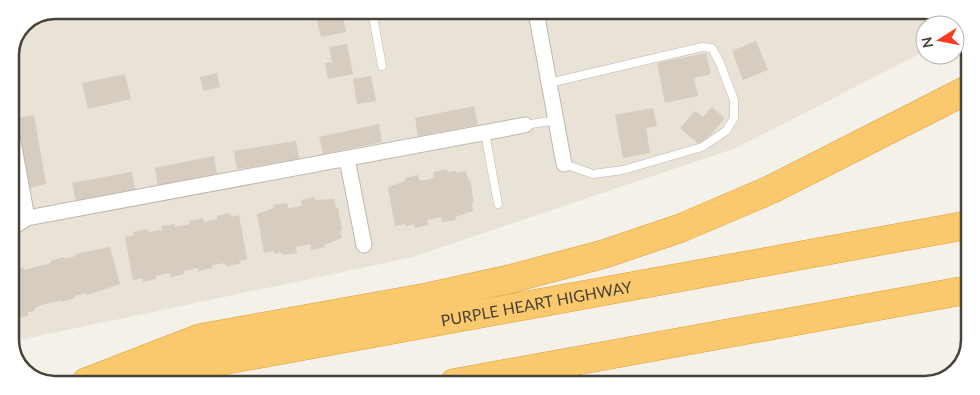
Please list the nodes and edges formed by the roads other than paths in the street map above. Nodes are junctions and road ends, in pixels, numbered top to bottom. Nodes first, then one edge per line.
1 (373, 19) edge
2 (537, 19) edge
3 (382, 66) dead end
4 (550, 84) junction
5 (961, 94) edge
6 (556, 120) junction
7 (525, 125) joint
8 (484, 133) junction
9 (347, 158) junction
10 (564, 164) joint
11 (19, 190) edge
12 (498, 204) dead end
13 (27, 218) junction
14 (19, 223) edge
15 (961, 226) edge
16 (364, 245) dead end
17 (961, 291) edge
18 (102, 376) edge
19 (138, 376) edge
20 (493, 376) edge

1 - 3 lane
2 - 4 street
4 - 6 street
4 - 10 lane
5 - 18 highway
6 - 7 lane
6 - 10 street
7 - 8 street
8 - 9 street
8 - 12 lane
9 - 13 street
9 - 16 street
11 - 13 street
13 - 14 street
15 - 19 highway, PURPLE HEART HIGHWAY
17 - 20 highway

